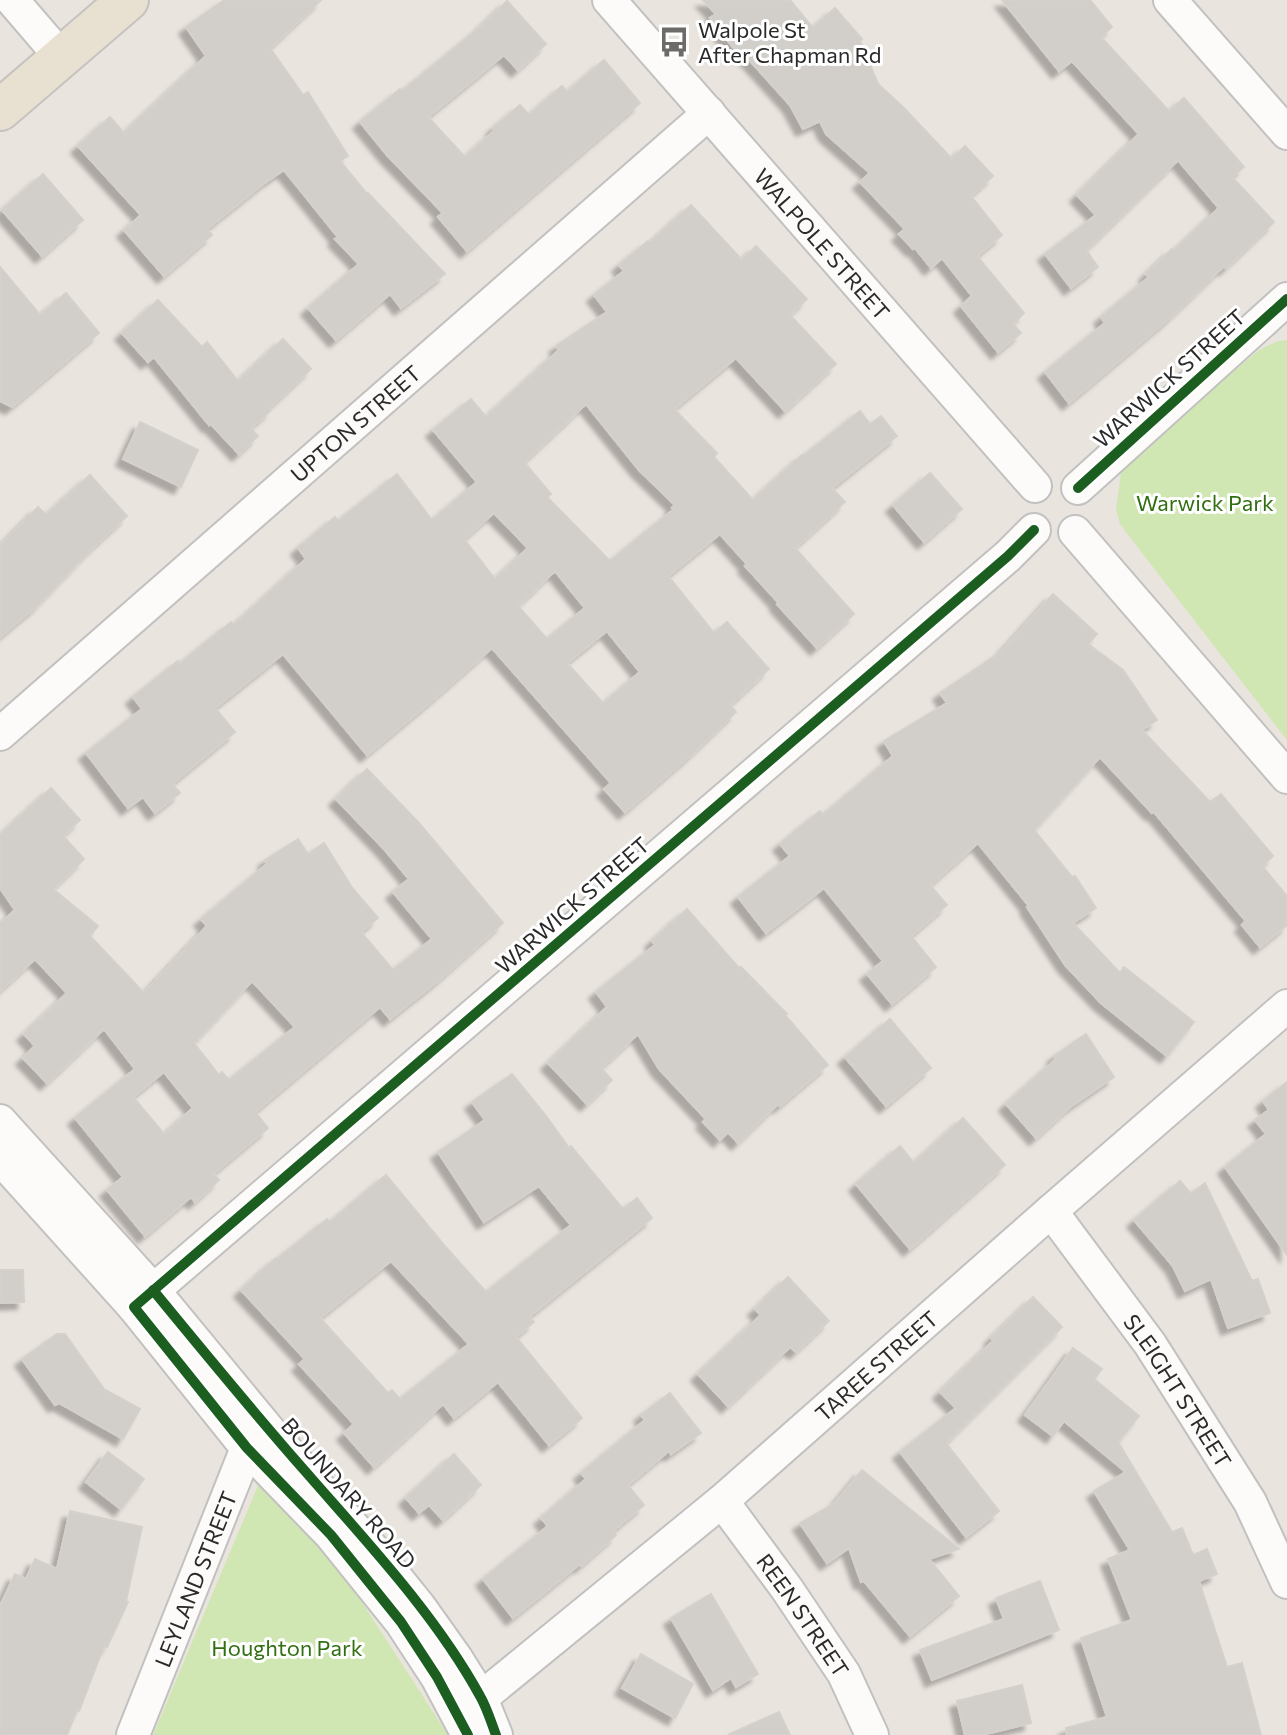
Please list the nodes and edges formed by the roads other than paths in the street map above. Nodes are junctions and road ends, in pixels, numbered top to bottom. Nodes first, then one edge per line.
1 (12, 0) edge
2 (128, 0) edge
3 (609, 0) edge
4 (1170, 0) edge
5 (61, 57) junction
6 (0, 110) edge
7 (709, 113) junction
8 (1287, 133) edge
9 (1287, 299) edge
10 (1035, 486) junction
11 (1078, 488) junction
12 (1034, 530) junction
13 (1075, 532) junction
14 (0, 734) edge
15 (1287, 777) edge
16 (1287, 1006) edge
17 (0, 1121) edge
18 (0, 1158) edge
19 (1051, 1211) junction
20 (144, 1298) junction
21 (257, 1438) junction
22 (722, 1501) junction
23 (1287, 1582) edge
24 (469, 1715) edge
25 (133, 1735) edge
26 (496, 1735) edge
27 (872, 1735) edge

1 - 5 street
2 - 5 main road
3 - 7 street, WALPOLE STREET
4 - 8 street
5 - 6 main road
7 - 10 street, WALPOLE STREET
7 - 14 street, UPTON STREET
9 - 11 street, WARWICK STREET
10 - 11 street
10 - 12 street
11 - 13 street
12 - 13 street
12 - 20 street, WARWICK STREET
13 - 15 street
16 - 19 street, TAREE STREET
17 - 20 street, BOUNDARY ROAD
18 - 20 street, BOUNDARY ROAD
19 - 22 street, TAREE STREET
19 - 23 street, SLEIGHT STREET
20 - 21 street, BOUNDARY ROAD
21 - 24 street, BOUNDARY ROAD
21 - 25 street, LEYLAND STREET
22 - 24 street, TAREE STREET
22 - 27 street, REEN STREET
24 - 26 street, BOUNDARY ROAD

